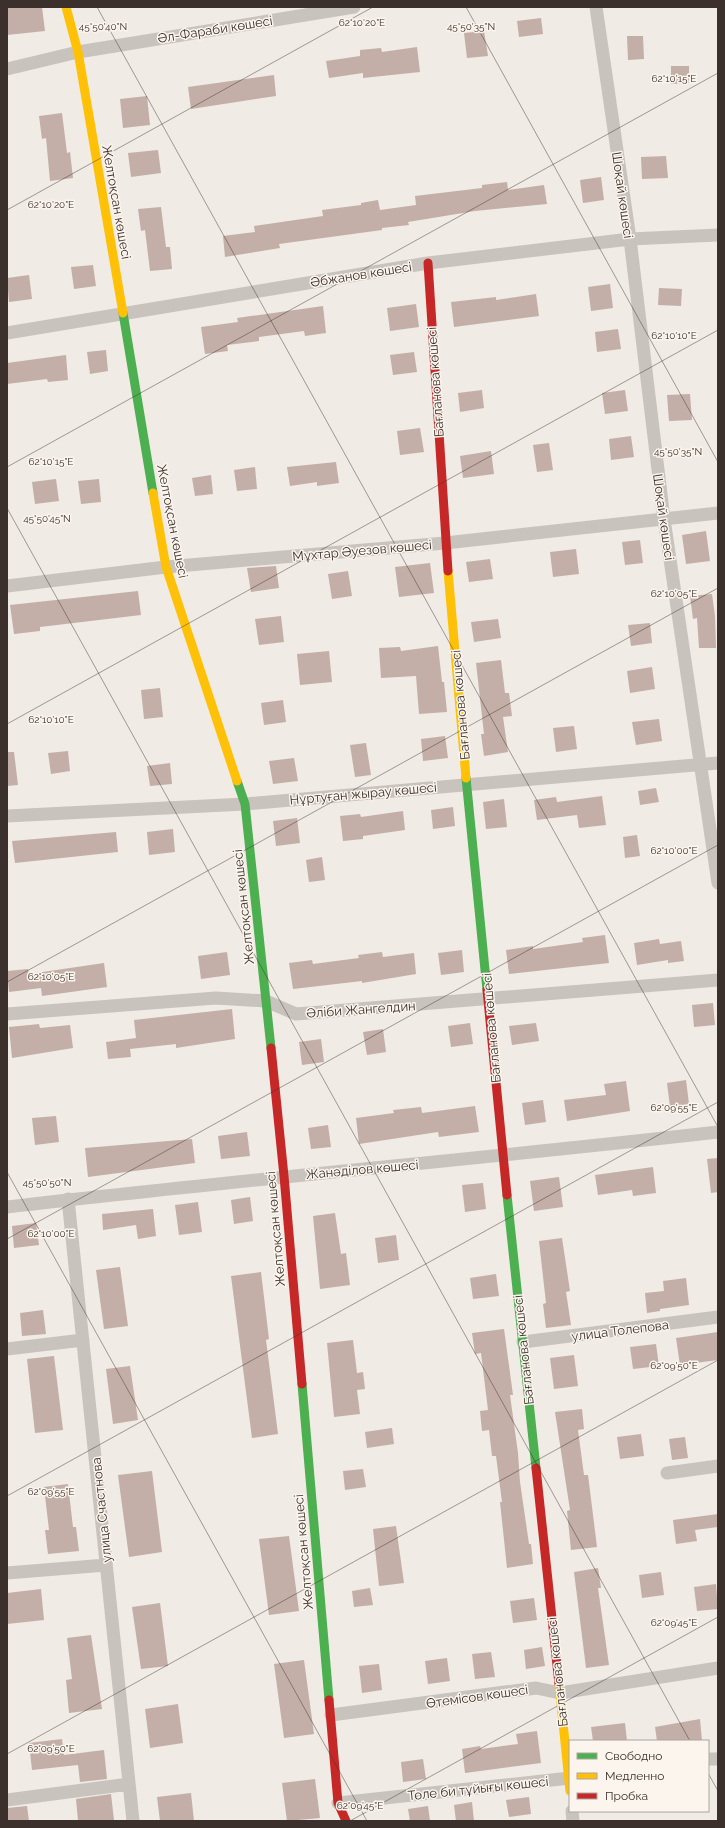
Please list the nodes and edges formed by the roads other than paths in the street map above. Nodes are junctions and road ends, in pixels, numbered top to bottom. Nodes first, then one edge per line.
1 (66, 7) edge
2 (354, 7) edge
3 (596, 7) edge
4 (78, 52) junction
5 (7, 68) edge
6 (718, 235) edge
7 (630, 239) junction
8 (428, 263) junction
9 (122, 314) junction
10 (7, 333) edge
11 (718, 513) edge
12 (664, 519) junction
13 (445, 543) junction
14 (166, 567) junction
15 (7, 586) edge
16 (718, 764) edge
17 (700, 765) junction
18 (467, 784) junction
19 (245, 804) junction
20 (7, 816) edge
21 (718, 883) edge
22 (718, 980) edge
23 (488, 999) junction
24 (266, 1001) junction
25 (7, 1014) edge
26 (718, 1132) edge
27 (503, 1156) junction
28 (284, 1176) junction
29 (68, 1200) junction
30 (7, 1207) edge
31 (718, 1317) edge
32 (83, 1340) junction
33 (523, 1342) junction
34 (7, 1349) edge
35 (718, 1466) edge
36 (667, 1473) dead end
37 (106, 1565) junction
38 (7, 1573) edge
39 (718, 1668) edge
40 (560, 1693) junction
41 (331, 1715) junction
42 (569, 1773) edge
43 (569, 1782) edge
44 (130, 1784) junction
45 (7, 1800) edge
46 (338, 1803) junction
47 (133, 1821) edge
48 (346, 1821) edge

1 - 4 street, Желтоқсан көшесі
2 - 4 street, Әл-Фараби көшесі
3 - 7 street, Шоқай көшесі
4 - 5 street, Әл-Фараби көшесі
4 - 9 street, Желтоқсан көшесі
6 - 7 street, Әбжанов көшесі
7 - 8 street, Әбжанов көшесі
7 - 12 street, Шоқай көшесі
8 - 9 street, Әбжанов көшесі
8 - 13 street, Бағланова көшесі
9 - 10 street, Әбжанов көшесі
9 - 14 street, Желтоқсан көшесі
11 - 12 street, Мұхтар Әуезов көшесі
12 - 13 street, Мұхтар Әуезов көшесі
12 - 17 street, Шоқай көшесі
13 - 14 street, Мұхтар Әуезов көшесі
13 - 18 street, Бағланова көшесі
14 - 15 street, Мұхтар Әуезов көшесі
14 - 19 street, Желтоқсан көшесі
16 - 17 street, Нұртуған жырау көшесі
17 - 18 street, Нұртуған жырау көшесі
17 - 21 street, Шоқай көшесі
18 - 19 street, Нұртуған жырау көшесі
18 - 23 street, Бағланова көшесі
19 - 20 street, Нұртуған жырау көшесі
19 - 24 street, Желтоқсан көшесі
22 - 23 street, Әліби Жангелдин
23 - 24 street, Әліби Жангелдин
23 - 27 street, Бағланова көшесі
24 - 25 street, Әліби Жангелдин
24 - 28 street, Желтоқсан көшесі
26 - 27 street, Жанәділов көшесі
27 - 28 street, Жанәділов көшесі
27 - 33 street, Бағланова көшесі
28 - 29 street, Жанәділов көшесі
28 - 41 street, Желтоқсан көшесі
29 - 30 street, Жанәділов көшесі
29 - 32 street, улица Счастнова
31 - 33 street, улица Толепова
32 - 34 street
32 - 37 street, улица Счастнова
33 - 40 street, Бағланова көшесі
35 - 36 street
37 - 38 street
37 - 44 street, улица Счастнова
39 - 40 street, Өтемісов көшесі
40 - 41 street, Өтемісов көшесі
40 - 42 street, Бағланова көшесі
41 - 46 street, Желтоқсан көшесі
43 - 46 street, Төле би тұйығы көшесі
44 - 45 street
44 - 47 street, улица Счастнова
46 - 48 street, Желтоқсан көшесі

